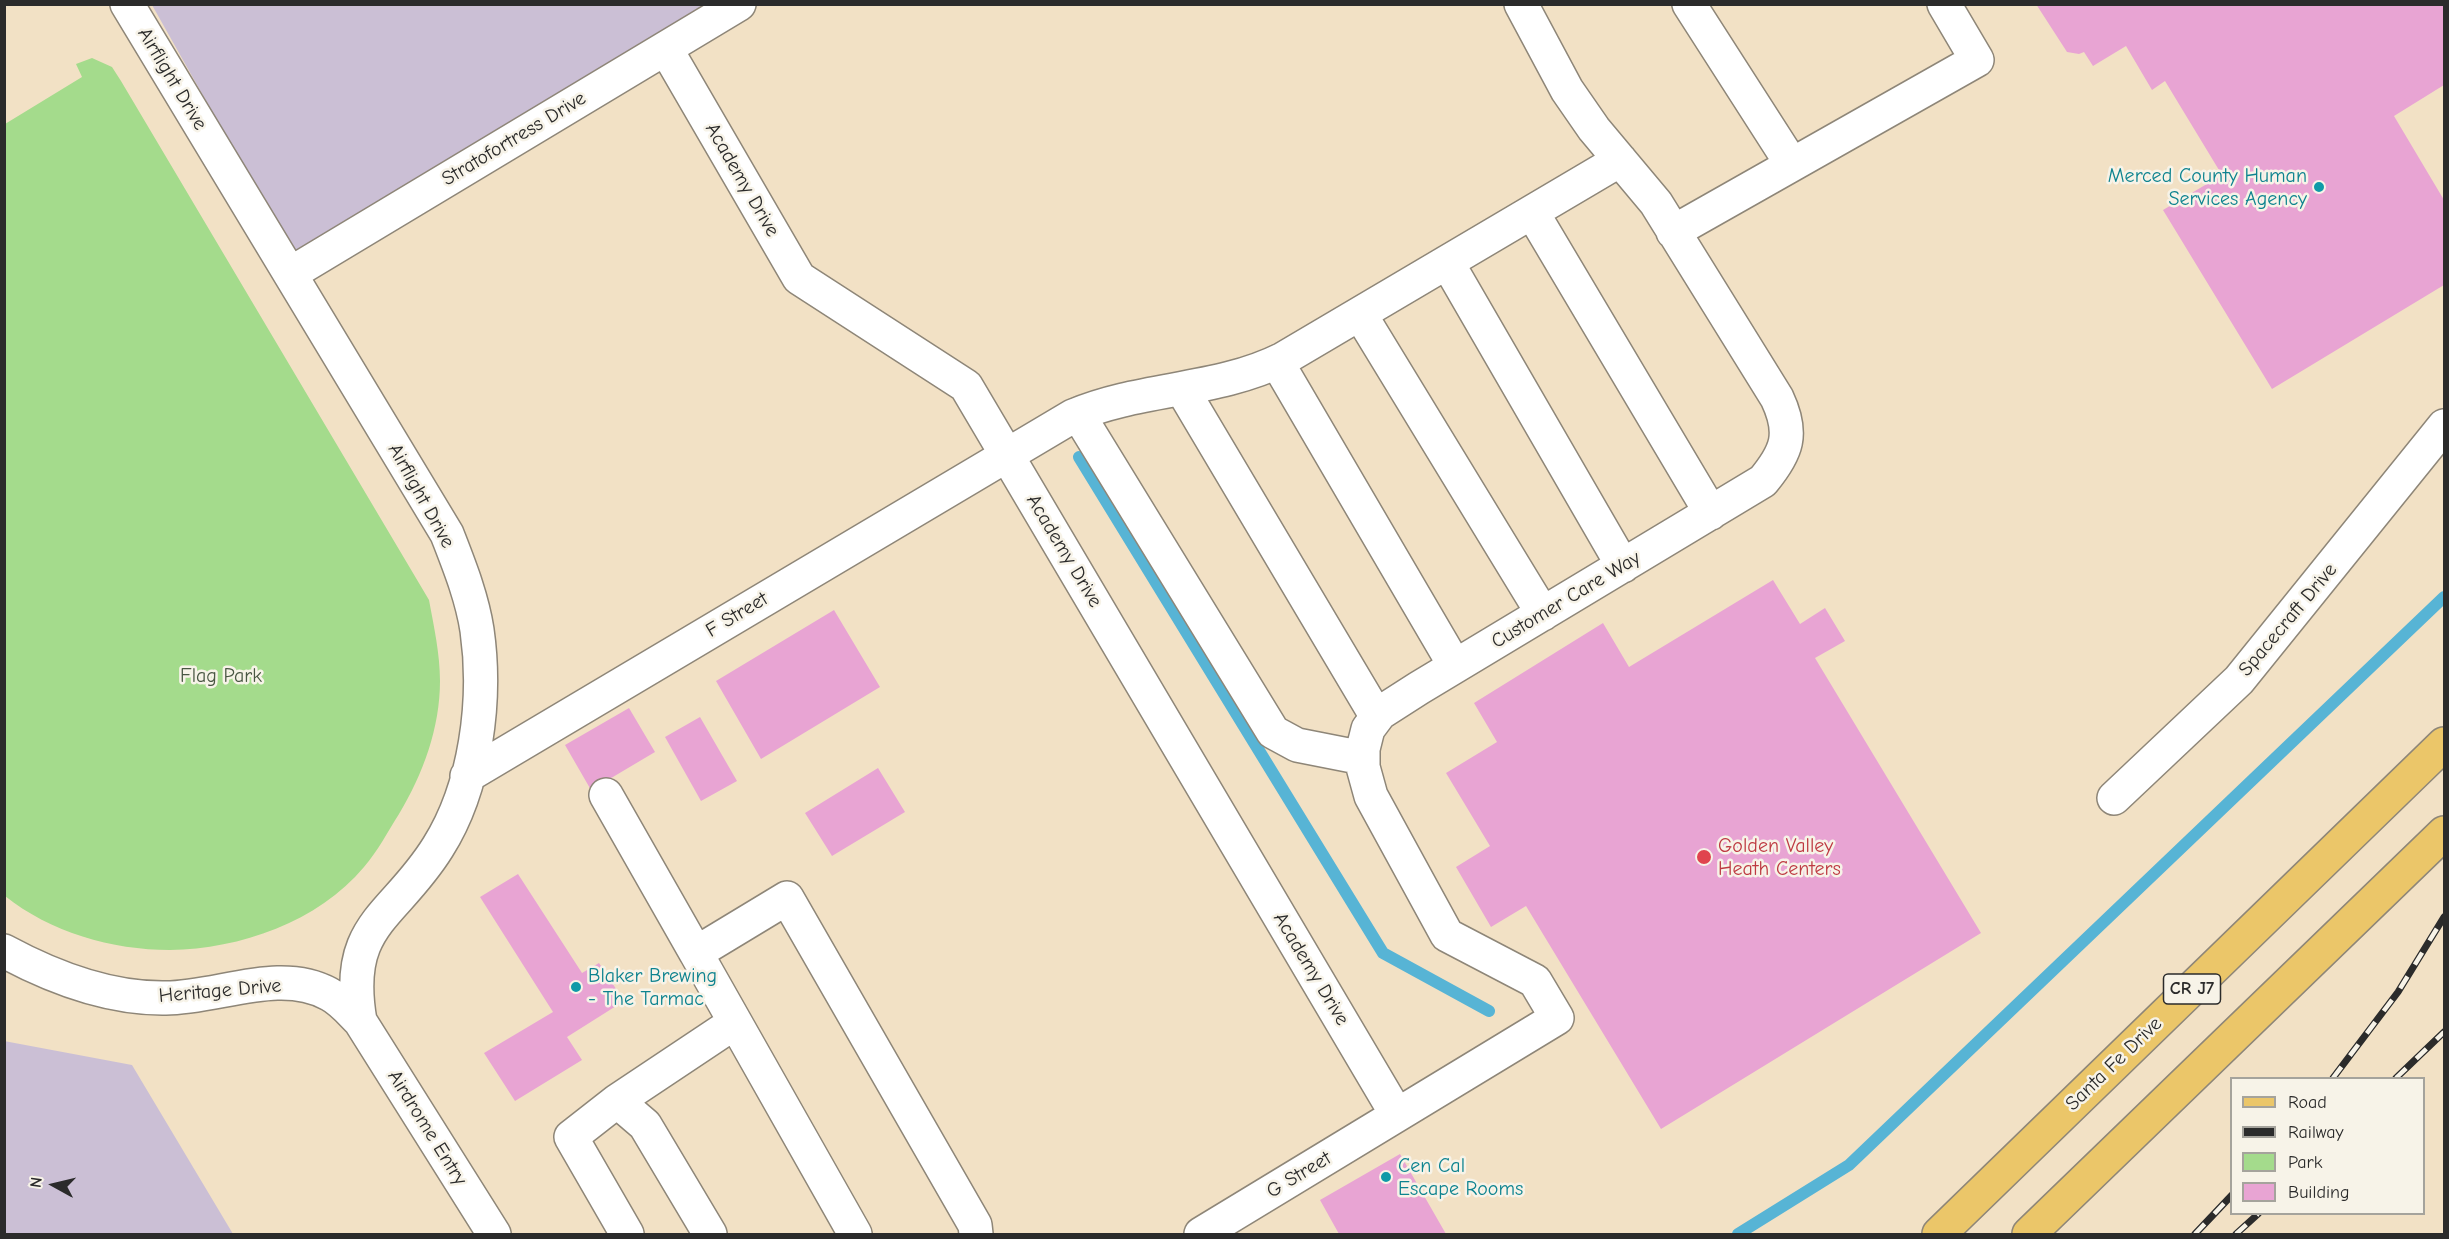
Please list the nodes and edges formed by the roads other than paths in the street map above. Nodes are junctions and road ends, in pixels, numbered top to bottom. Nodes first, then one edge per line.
1 (127, 4) edge
2 (739, 4) edge
3 (1521, 4) edge
4 (1689, 4) edge
5 (1944, 4) edge
6 (666, 49) junction
7 (1620, 160) junction
8 (1791, 163) junction
9 (1532, 212) junction
10 (1673, 232) junction
11 (1447, 262) junction
12 (290, 274) junction
13 (1360, 314) junction
14 (1277, 362) junction
15 (1182, 389) junction
16 (1078, 414) junction
17 (2445, 426) edge
18 (1007, 455) junction
19 (1711, 513) junction
20 (1623, 566) junction
21 (1543, 614) junction
22 (1455, 666) junction
23 (1377, 717) junction
24 (2445, 744) edge
25 (1363, 758) junction
26 (467, 776) junction
27 (606, 795) dead end
28 (2114, 798) dead end
29 (2445, 832) edge
30 (4, 951) edge
31 (696, 953) junction
32 (360, 1021) junction
33 (734, 1023) junction
34 (617, 1101) junction
35 (1397, 1115) junction
36 (492, 1234) edge
37 (627, 1234) edge
38 (710, 1234) edge
39 (855, 1234) edge
40 (976, 1234) edge
41 (1201, 1234) edge
42 (1939, 1234) edge
43 (2029, 1234) edge

1 - 12 street, Airflight Drive
2 - 6 street, Stratofortress Drive
3 - 7 street, Customer Care Way
4 - 8 street
5 - 8 street
6 - 12 street, Stratofortress Drive
6 - 18 street, Academy Drive
7 - 9 street, F Street
7 - 10 street, Customer Care Way
8 - 10 street
9 - 11 street, F Street
9 - 19 street
10 - 19 street, Customer Care Way
11 - 13 street, F Street
11 - 20 street
12 - 26 street, Airflight Drive
13 - 14 street, F Street
13 - 21 street
14 - 15 street, F Street
14 - 22 street
15 - 16 street, F Street
15 - 23 street
16 - 18 street, F Street
16 - 25 street
17 - 28 street, Spacecraft Drive
18 - 26 street, F Street
18 - 35 street, Academy Drive
19 - 20 street, Customer Care Way
20 - 21 street, Customer Care Way
21 - 22 street, Customer Care Way
22 - 23 street, Customer Care Way
23 - 25 street
24 - 42 main road, Santa Fe Drive / CR J7
25 - 35 street
26 - 32 street, Airflight Drive
27 - 31 street
29 - 43 main road
30 - 32 street, Heritage Drive
31 - 33 street
31 - 40 street
32 - 36 street, Airdrome Entry
33 - 34 street
33 - 39 street
34 - 37 street
34 - 38 street
35 - 41 street, G Street

